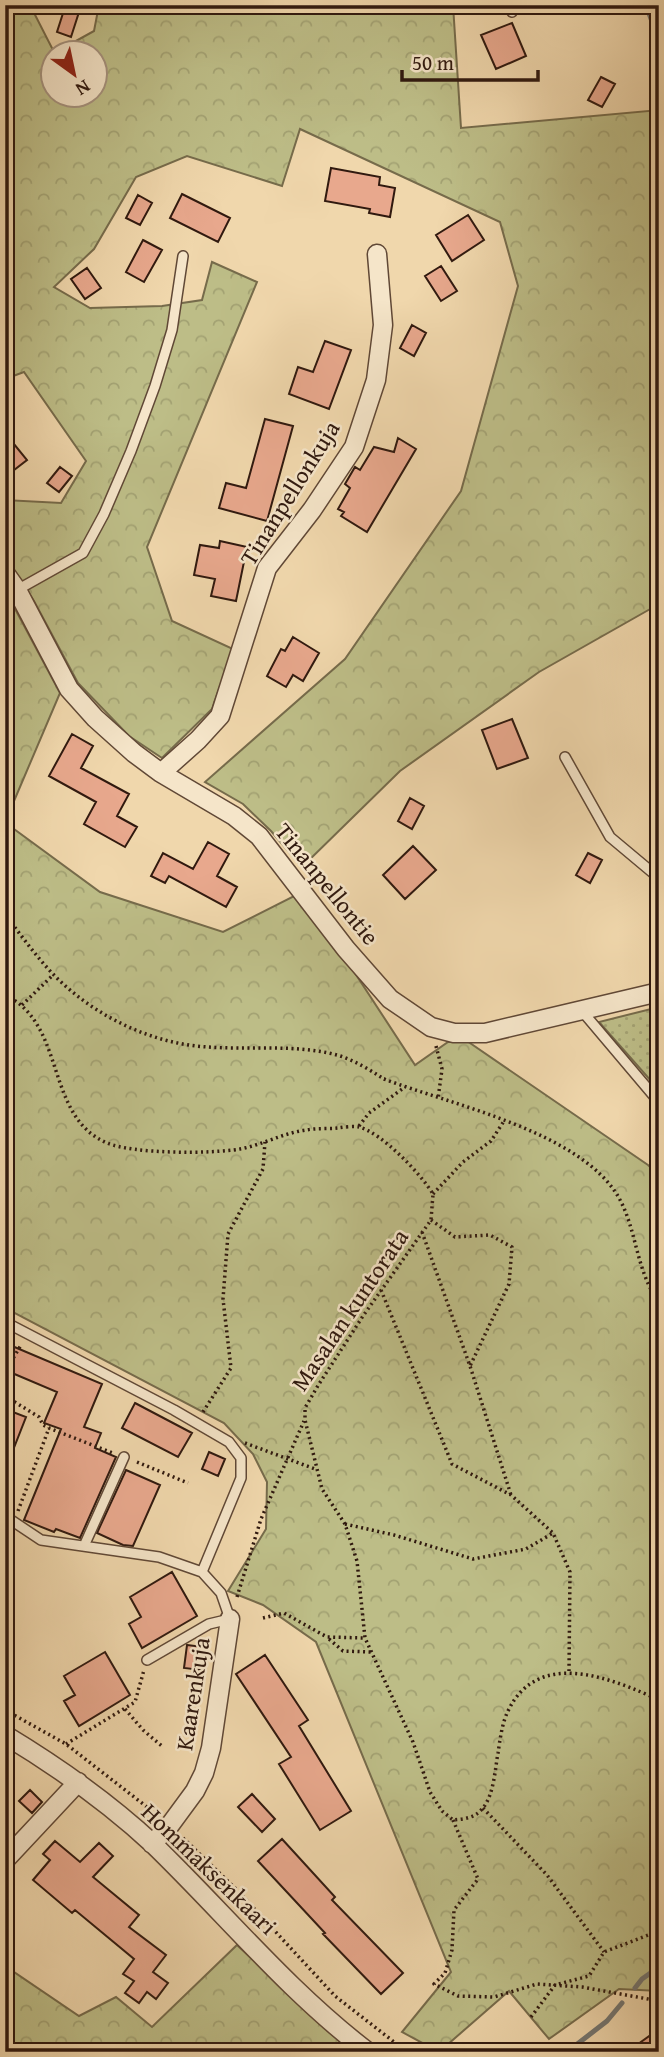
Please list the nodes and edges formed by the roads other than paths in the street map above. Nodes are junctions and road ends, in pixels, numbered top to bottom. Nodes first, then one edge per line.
1 (377, 254) dead end
2 (183, 256) dead end
3 (5, 573) edge
4 (17, 590) junction
5 (565, 757) dead end
6 (161, 773) junction
7 (659, 878) edge
8 (659, 992) edge
9 (582, 1011) junction
10 (659, 1102) edge
11 (5, 1322) edge
12 (124, 1457) road end
13 (9, 1519) edge
14 (84, 1546) junction
15 (202, 1572) junction
16 (230, 1619) junction
17 (147, 1660) road end
18 (5, 1735) edge
19 (78, 1782) junction
20 (152, 1843) junction
21 (5, 1860) edge
22 (368, 2052) edge

1 - 6 street, Tinanpellonkuja
2 - 4 lane
3 - 4 street, Tinanpellontie
4 - 6 street, Tinanpellontie
5 - 7 lane
6 - 9 street, Tinanpellontie
8 - 9 street, Tinanpellontie
9 - 10 lane
11 - 15 lane
12 - 14 lane
13 - 14 lane
14 - 15 lane
15 - 16 lane
16 - 17 lane
16 - 20 street, Kaarenkuja
18 - 19 street, Hommaksenkaari
19 - 20 street, Hommaksenkaari
19 - 21 street
20 - 22 street, Hommaksenkaari

